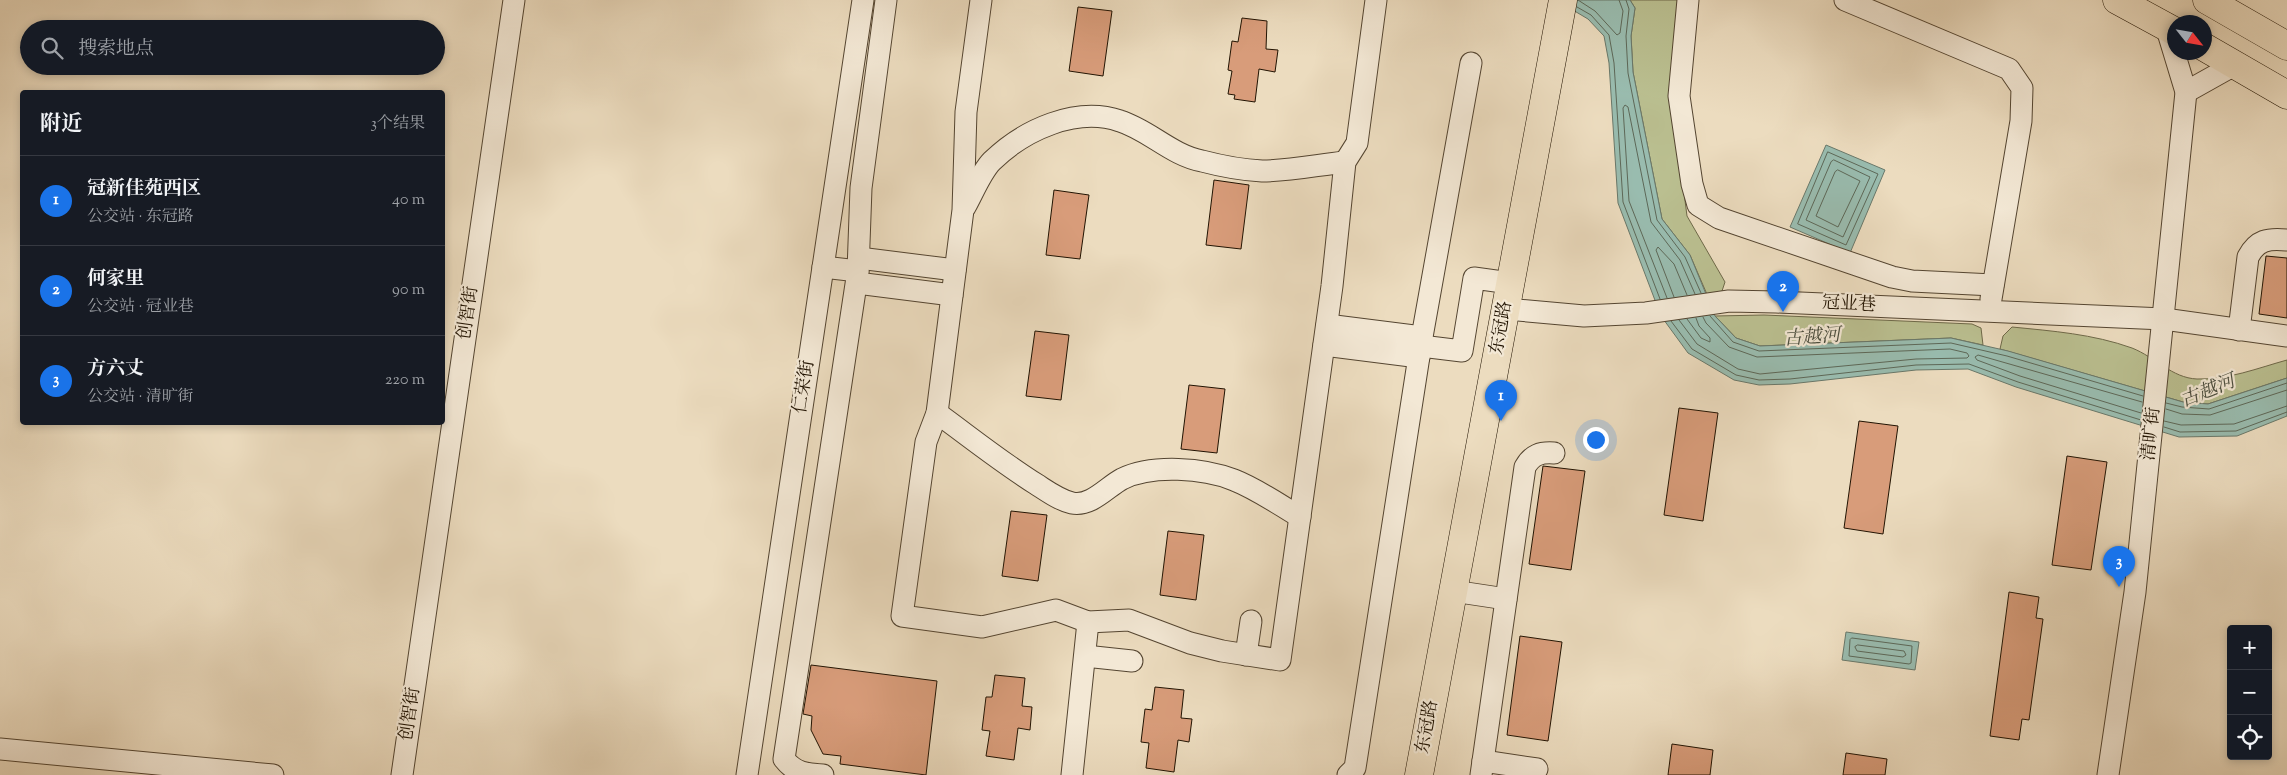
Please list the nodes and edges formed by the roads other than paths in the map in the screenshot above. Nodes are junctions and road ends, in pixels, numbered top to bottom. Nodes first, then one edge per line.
1 (514, 0) edge
2 (863, 0) edge
3 (886, 0) edge
4 (980, 0) edge
5 (1376, 0) edge
6 (1563, 0) edge
7 (1688, 0) edge
8 (1845, 0) edge
9 (2117, 0) edge
10 (2207, 0) edge
11 (2167, 26) edge
12 (2287, 46) edge
13 (2212, 51) edge
14 (2178, 60) edge
15 (1471, 63) dead end
16 (2236, 64) junction
17 (2186, 92) junction
18 (2287, 95) edge
19 (1345, 162) junction
20 (963, 210) junction
21 (2287, 240) edge
22 (823, 267) junction
23 (956, 270) junction
24 (858, 271) junction
25 (1993, 285) junction
26 (952, 295) junction
27 (1508, 296) junction
28 (1988, 312) junction
29 (2164, 319) junction
30 (2239, 330) junction
31 (1325, 335) junction
32 (2287, 336) edge
33 (1421, 346) junction
34 (937, 413) junction
35 (1554, 453) dead end
36 (1300, 517) junction
37 (1453, 591) junction
38 (1506, 599) junction
39 (1251, 621) dead end
40 (1088, 622) junction
41 (1246, 655) junction
42 (1085, 656) junction
43 (1132, 661) dead end
44 (0, 749) edge
45 (1482, 768) edge
46 (1537, 769) dead end
47 (273, 775) edge
48 (402, 775) edge
49 (747, 775) edge
50 (823, 775) edge
51 (1072, 775) edge
52 (1348, 775) edge
53 (1419, 775) edge
54 (2108, 775) edge

1 - 48 street, 创智街
2 - 22 street, 仁荣街
3 - 24 street
4 - 20 street
5 - 19 street
6 - 27 main road, 东冠路
7 - 25 street
8 - 25 street
9 - 11 main road
10 - 12 main road
13 - 16 main road
14 - 17 street, 清旷街
15 - 33 street
16 - 17 street
16 - 18 main road
17 - 29 street, 清旷街
19 - 20 street
19 - 31 street
20 - 23 street
21 - 30 street
22 - 24 street
22 - 49 street, 仁荣街
23 - 24 street
23 - 26 street
24 - 26 street
24 - 50 street
25 - 28 street
26 - 34 street
27 - 28 street, 冠业巷
27 - 33 street, 冠业巷
27 - 37 main road, 东冠路
28 - 29 street, 冠业巷
29 - 30 street, 冠业巷
29 - 54 street, 清旷街
30 - 32 street, 冠业巷
31 - 33 street
31 - 36 street
33 - 52 street
34 - 36 street
34 - 40 street
35 - 38 street
36 - 41 street
37 - 38 street
37 - 53 main road, 东冠路
38 - 45 street
39 - 41 street
40 - 41 street
40 - 42 street
42 - 43 street
42 - 51 street
44 - 47 street
45 - 46 street

